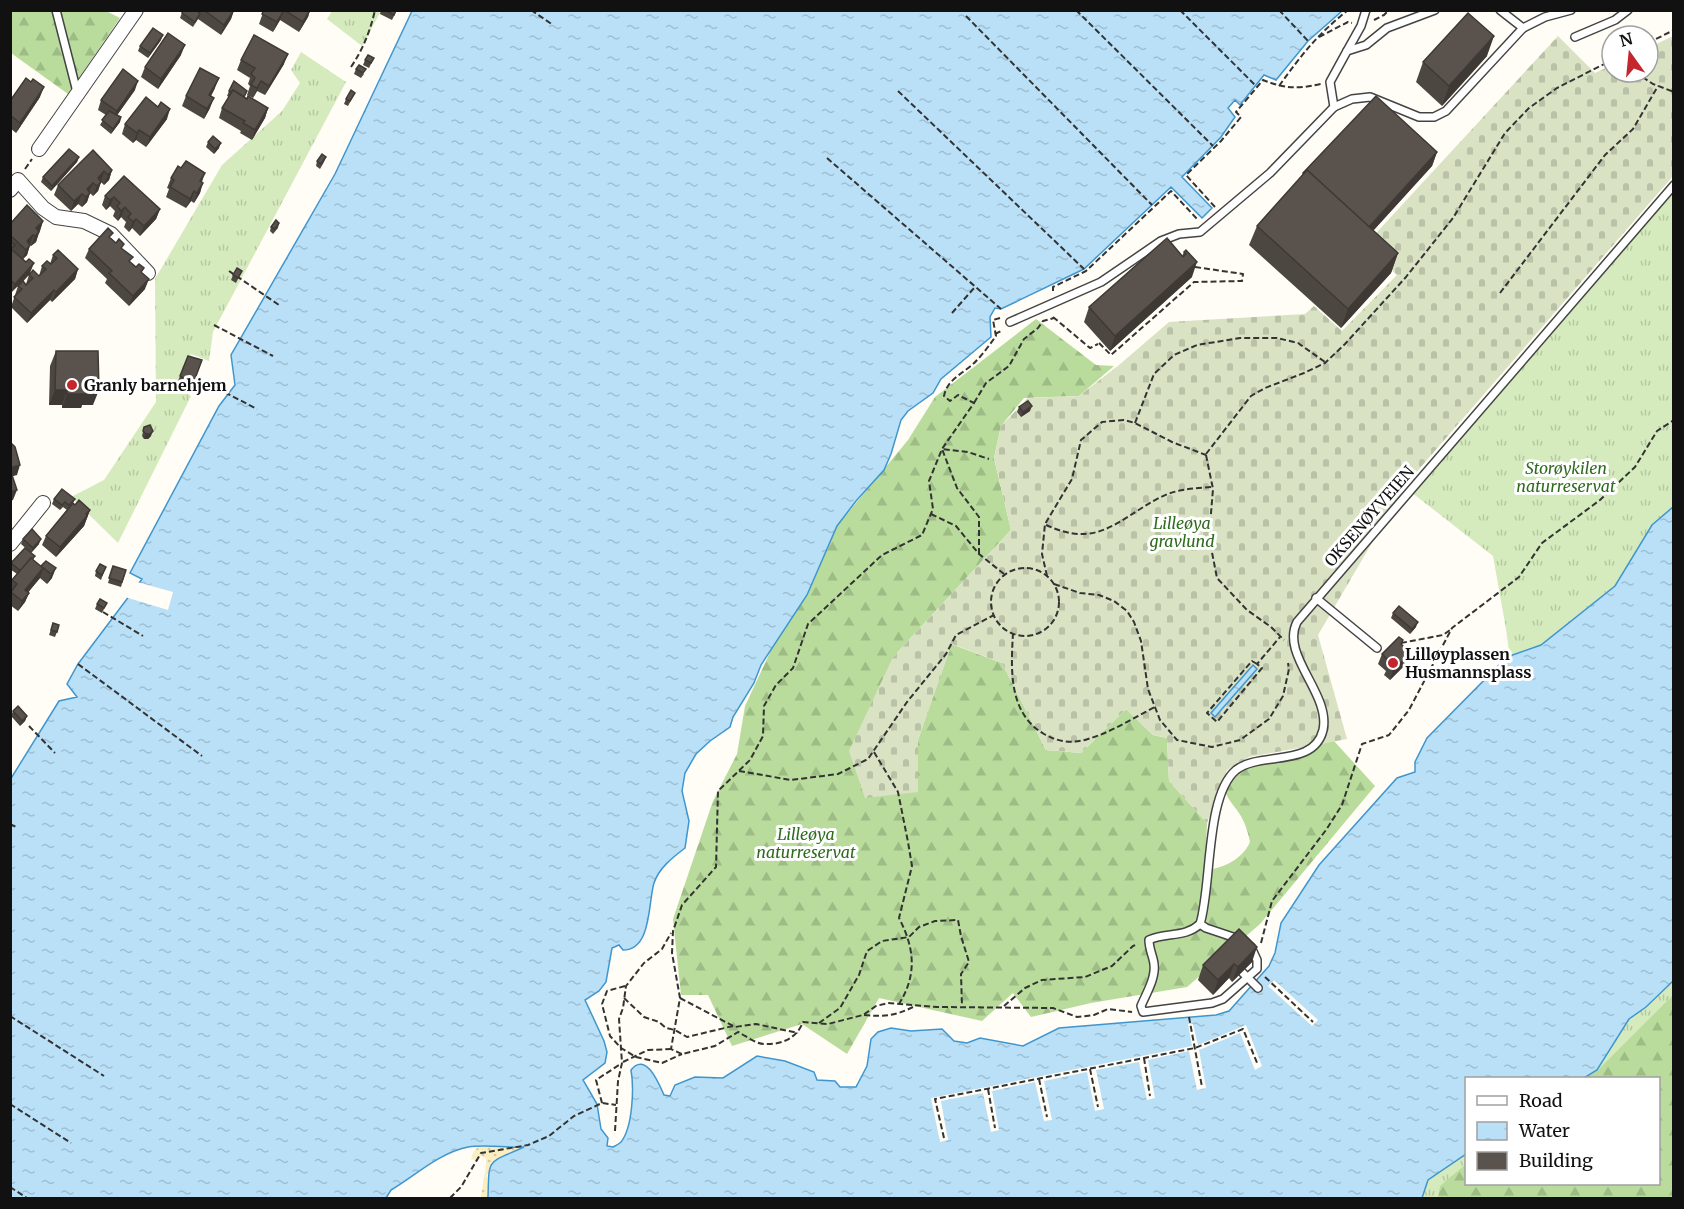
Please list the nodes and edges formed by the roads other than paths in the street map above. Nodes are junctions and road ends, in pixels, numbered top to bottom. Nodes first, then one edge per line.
1 (56, 10) edge
2 (136, 10) edge
3 (1366, 10) edge
4 (1434, 10) edge
5 (1500, 10) edge
6 (1571, 10) edge
7 (1628, 10) edge
8 (1523, 28) junction
9 (1575, 37) dead end
10 (1347, 51) junction
11 (77, 93) junction
12 (1334, 107) junction
13 (39, 149) road end
14 (14, 185) edge
15 (1674, 185) edge
16 (148, 273) dead end
17 (1010, 322) road end
18 (43, 503) dead end
19 (10, 544) edge
20 (1316, 598) junction
21 (1377, 648) road end
22 (1200, 924) junction
23 (1242, 972) edge
24 (1248, 978) junction
25 (1258, 988) dead end

1 - 11 lane
2 - 11 street
3 - 10 lane
4 - 10 lane
5 - 8 lane
6 - 8 lane
7 - 9 lane
8 - 12 lane
10 - 12 lane
11 - 13 street
12 - 17 lane
14 - 16 street
15 - 20 lane, OKSENØYVEIEN
18 - 19 street
20 - 21 lane
20 - 22 lane, OKSENØYVEIEN
22 - 24 lane
22 - 24 lane
23 - 24 lane
24 - 25 lane

